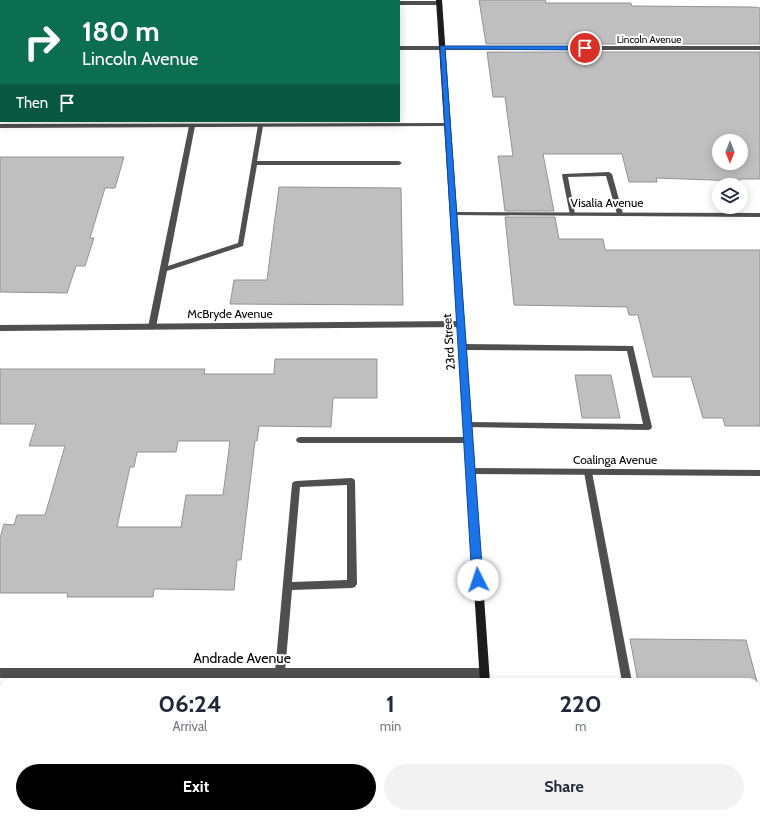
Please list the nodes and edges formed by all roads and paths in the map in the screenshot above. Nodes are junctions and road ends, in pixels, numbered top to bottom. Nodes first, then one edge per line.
1 (439, 2) edge
2 (400, 3) edge
3 (400, 48) edge
4 (442, 48) junction
5 (760, 48) edge
6 (370, 123) edge
7 (447, 125) junction
8 (0, 126) edge
9 (192, 126) junction
10 (260, 126) junction
11 (254, 163) junction
12 (399, 163) dead end
13 (453, 214) junction
14 (572, 214) junction
15 (620, 214) junction
16 (760, 215) edge
17 (163, 270) junction
18 (461, 324) junction
19 (152, 327) junction
20 (0, 328) edge
21 (462, 347) junction
22 (468, 425) junction
23 (300, 440) dead end
24 (468, 440) junction
25 (470, 471) junction
26 (588, 472) junction
27 (760, 474) edge
28 (288, 586) junction
29 (280, 672) junction
30 (0, 673) edge
31 (484, 677) edge
32 (626, 678) edge

1 - 2 street
1 - 4 main road, 23rd Street
3 - 4 street, Lincoln Avenue
4 - 5 street, Lincoln Avenue
4 - 7 main road, 23rd Street
6 - 7 street
6 - 10 street
7 - 13 main road, 23rd Street
8 - 9 street
9 - 10 street
9 - 17 street
10 - 11 street
11 - 12 street
11 - 17 street
13 - 14 street, Visalia Avenue
13 - 18 main road, 23rd Street
14 - 15 street, Visalia Avenue
14 - 15 street
15 - 16 street, Visalia Avenue
17 - 19 street
18 - 19 street, McBryde Avenue
18 - 21 main road, 23rd Street
19 - 20 street, McBryde Avenue
21 - 22 main road, 23rd Street
21 - 22 street
22 - 24 main road, 23rd Street
23 - 24 street
24 - 25 main road, 23rd Street
25 - 26 street, Coalinga Avenue
25 - 31 main road, 23rd Street
26 - 27 street, Coalinga Avenue
26 - 32 street
28 - 28 street
28 - 29 street
29 - 30 street, Andrade Avenue
29 - 31 street, Andrade Avenue

